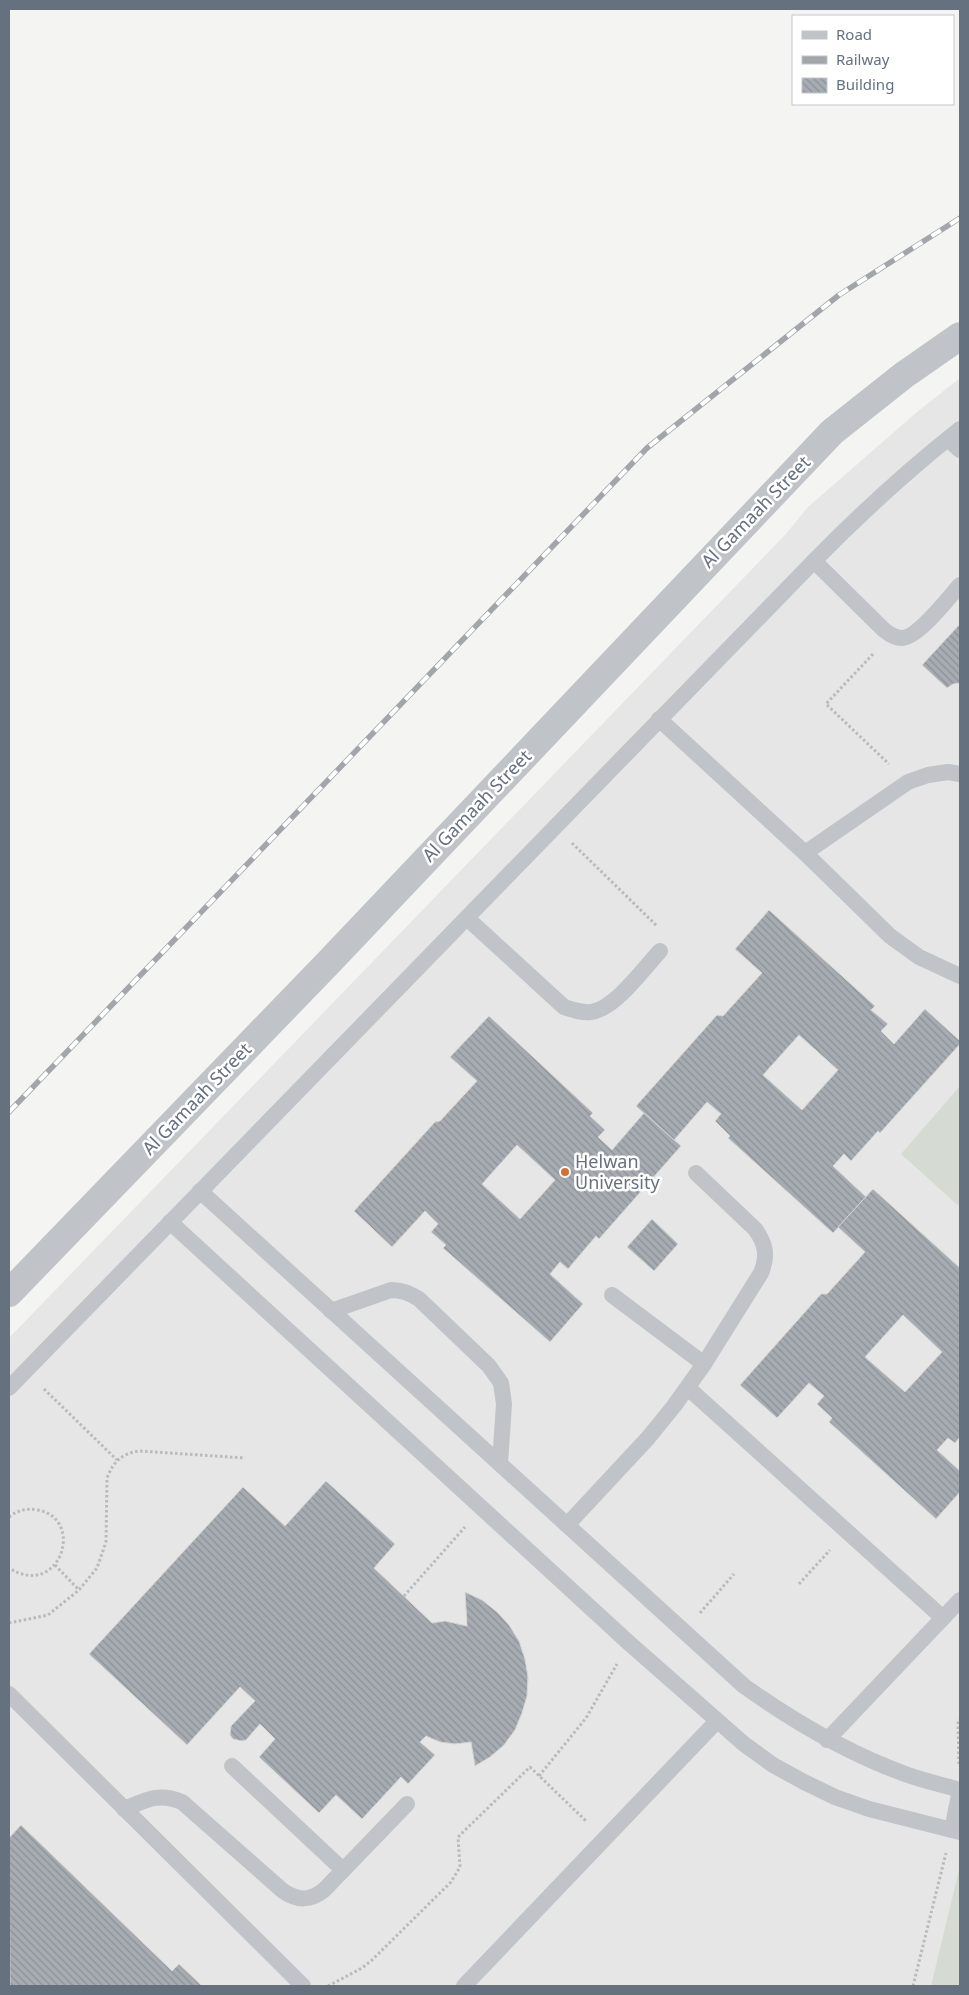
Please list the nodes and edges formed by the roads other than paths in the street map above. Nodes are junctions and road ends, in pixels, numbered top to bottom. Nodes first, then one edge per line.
1 (960, 336) edge
2 (954, 434) edge
3 (960, 450) edge
4 (814, 561) junction
5 (960, 585) edge
6 (660, 719) junction
7 (960, 774) edge
8 (805, 853) junction
9 (468, 919) junction
10 (660, 951) road end
11 (960, 976) edge
12 (696, 1173) dead end
13 (200, 1192) junction
14 (170, 1222) junction
15 (9, 1294) edge
16 (612, 1295) dead end
17 (331, 1311) junction
18 (704, 1364) junction
19 (9, 1388) edge
20 (688, 1388) junction
21 (500, 1463) junction
22 (567, 1525) junction
23 (960, 1600) edge
24 (943, 1618) junction
25 (9, 1694) edge
26 (717, 1721) junction
27 (827, 1740) junction
28 (232, 1766) dead end
29 (960, 1790) edge
30 (408, 1804) dead end
31 (124, 1808) junction
32 (956, 1831) edge
33 (343, 1870) junction
34 (303, 1986) edge
35 (464, 1986) edge

1 - 15 street, Al Gamaah Street
2 - 3 lane
2 - 4 lane
4 - 5 lane
4 - 6 lane
6 - 8 lane
6 - 9 lane
7 - 8 lane
8 - 11 lane
9 - 10 lane
9 - 13 lane
12 - 18 lane
13 - 14 lane
13 - 17 lane
14 - 19 lane
14 - 26 lane
16 - 18 lane
17 - 21 lane
17 - 21 lane
18 - 20 lane
20 - 22 lane
20 - 24 lane
21 - 22 lane
22 - 27 lane
23 - 24 lane
24 - 27 lane
25 - 31 lane
26 - 32 lane
26 - 35 lane
27 - 29 lane
28 - 33 lane
29 - 32 lane
30 - 33 lane
31 - 33 lane
31 - 34 lane

